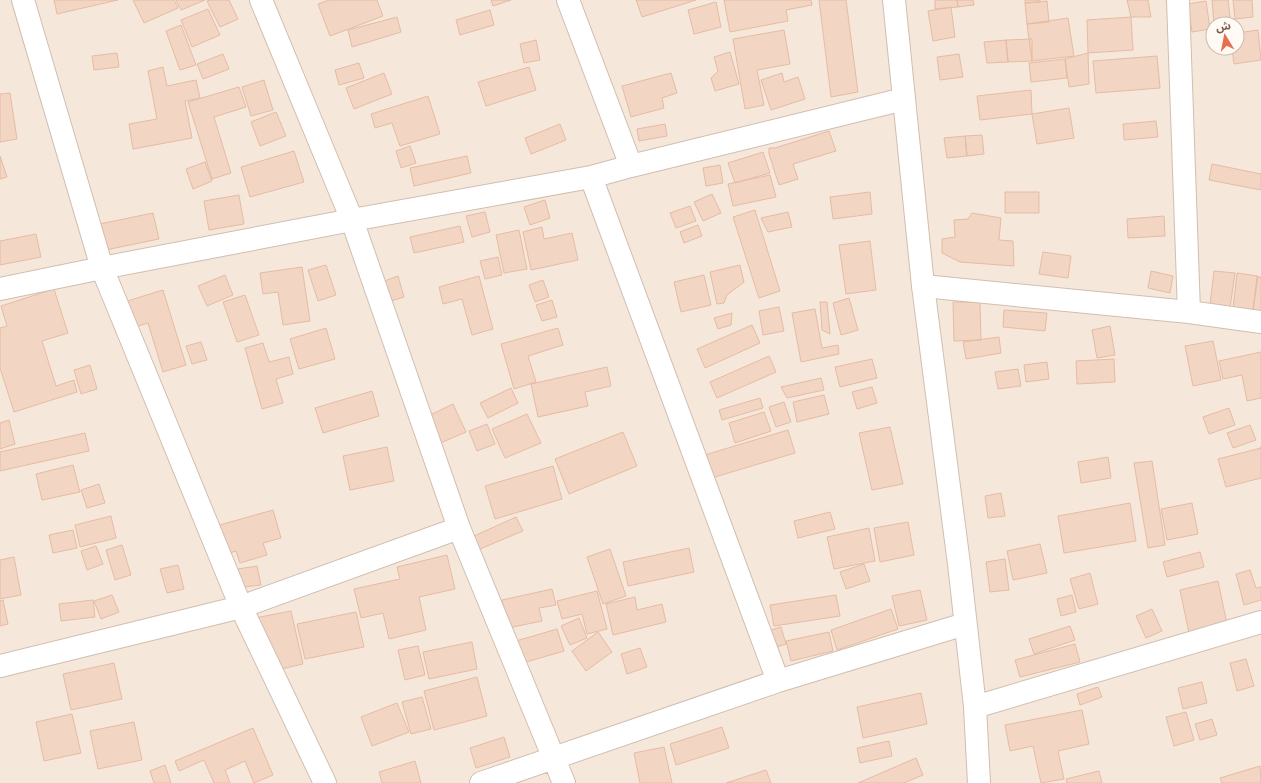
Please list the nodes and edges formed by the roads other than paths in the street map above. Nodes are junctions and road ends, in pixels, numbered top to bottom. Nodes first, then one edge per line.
1 (24, 0) edge
2 (261, 0) edge
3 (568, 0) edge
4 (894, 0) edge
5 (1178, 0) edge
6 (904, 99) junction
7 (631, 166) junction
8 (591, 177) junction
9 (352, 220) junction
10 (102, 268) junction
11 (923, 286) junction
12 (0, 289) edge
13 (1189, 312) junction
14 (1261, 322) edge
15 (459, 528) junction
16 (241, 608) junction
17 (1261, 622) edge
18 (965, 624) junction
19 (0, 666) edge
20 (778, 681) junction
21 (975, 707) junction
22 (552, 758) junction
23 (325, 783) edge
24 (481, 783) edge
25 (564, 783) edge
26 (978, 783) edge

1 - 10 street
2 - 9 street
3 - 7 street
4 - 6 street
5 - 13 street
6 - 7 street
6 - 11 street
7 - 8 street
8 - 9 street
8 - 20 street
9 - 10 street
9 - 15 street
10 - 12 street
10 - 16 street
11 - 13 street
11 - 18 street
13 - 14 street
15 - 16 street
15 - 22 street
16 - 19 street
16 - 23 street
17 - 21 street
18 - 20 street
18 - 21 street
20 - 22 street
21 - 26 street
22 - 24 street
22 - 25 street

